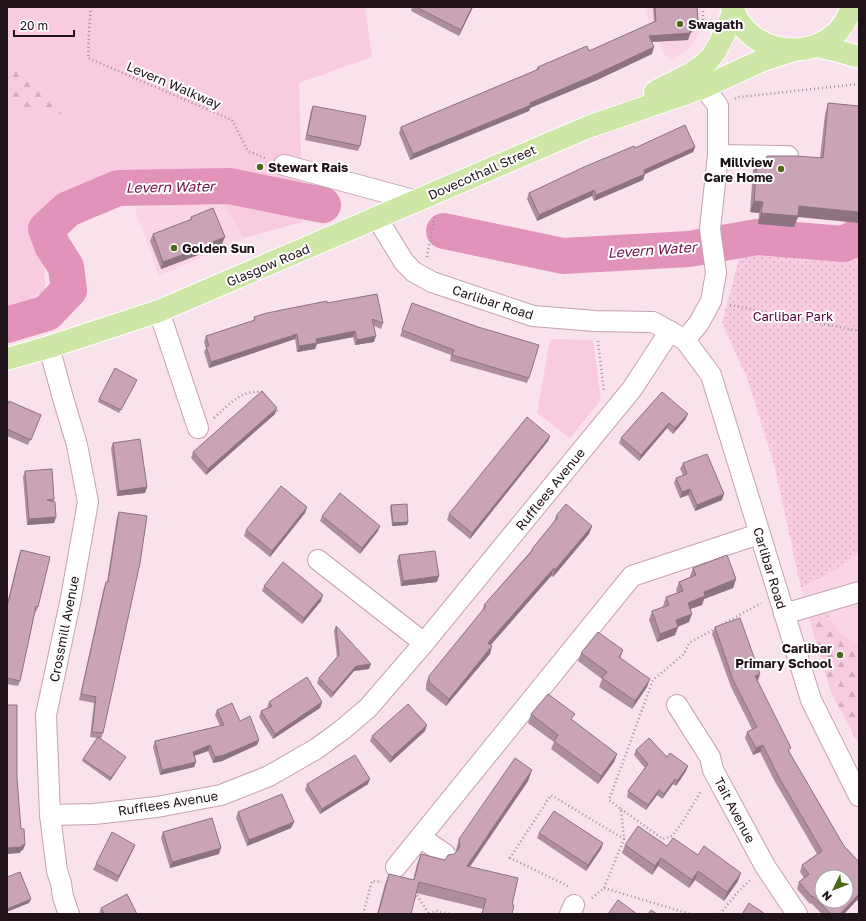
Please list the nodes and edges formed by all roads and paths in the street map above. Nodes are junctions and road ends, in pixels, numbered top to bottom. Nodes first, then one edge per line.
1 (91, 7) edge
2 (852, 7) edge
3 (733, 9) edge
4 (816, 46) junction
5 (794, 50) junction
6 (859, 57) edge
7 (859, 84) edge
8 (704, 87) junction
9 (718, 106) junction
10 (588, 127) junction
11 (718, 155) junction
12 (788, 156) edge
13 (284, 165) joint
14 (440, 191) junction
15 (417, 201) junction
16 (377, 218) junction
17 (423, 278) junction
18 (711, 301) junction
19 (159, 311) junction
20 (595, 320) junction
21 (859, 331) edge
22 (678, 336) junction
23 (49, 348) junction
24 (7, 359) edge
25 (266, 397) edge
26 (271, 402) edge
27 (617, 407) junction
28 (279, 413) dead end
29 (198, 428) joint
30 (759, 534) junction
31 (318, 560) dead end
32 (859, 592) edge
33 (777, 594) junction
34 (784, 614) junction
35 (424, 643) junction
36 (677, 705) dead end
37 (714, 770) junction
38 (859, 796) edge
39 (621, 809) junction
40 (50, 815) junction
41 (421, 838) junction
42 (624, 839) junction
43 (445, 854) dead end
44 (765, 866) junction
45 (392, 874) joint
46 (604, 888) junction
47 (415, 892) edge
48 (575, 900) edge
49 (69, 914) edge
50 (363, 914) edge
51 (429, 914) edge
52 (450, 914) edge
53 (690, 914) edge
54 (720, 914) edge
55 (797, 914) edge

1 - 13 path, Levern Walkway
2 - 4 main road
3 - 5 main road
3 - 10 main road, Dovecothall Street
4 - 5 main road
4 - 6 main road
5 - 8 main road, Dovecothall Street
7 - 9 path
8 - 9 street
8 - 10 main road, Dovecothall Street
9 - 11 street
10 - 14 main road, Dovecothall Street
11 - 12 street
11 - 18 street
13 - 15 street
14 - 15 main road, Dovecothall Street
14 - 17 path
15 - 16 main road, Dovecothall Street
16 - 17 street, Carlibar Road
16 - 19 main road, Glasgow Road
17 - 20 street, Carlibar Road
18 - 21 path
18 - 22 street
19 - 23 main road, Glasgow Road
19 - 29 street
20 - 22 street, Carlibar Road
20 - 27 path
22 - 27 street, Rufflees Avenue
22 - 30 street, Carlibar Road
23 - 24 main road, Glasgow Road
23 - 40 street, Crossmill Avenue
25 - 29 path
26 - 28 path
27 - 35 street, Rufflees Avenue
30 - 33 street, Carlibar Road
30 - 41 street
31 - 35 street
32 - 34 street
33 - 34 street, Carlibar Road
33 - 39 path
34 - 38 street, Carlibar Road
35 - 40 street, Rufflees Avenue
36 - 37 street, Tait Avenue
37 - 39 path
37 - 44 street, Tait Avenue
39 - 42 path
40 - 49 street, Crossmill Avenue
41 - 43 street
41 - 45 street
42 - 46 path
42 - 48 path
44 - 54 path
44 - 55 street, Tait Avenue
45 - 50 path
46 - 48 path
46 - 53 path
47 - 51 path
51 - 52 path

